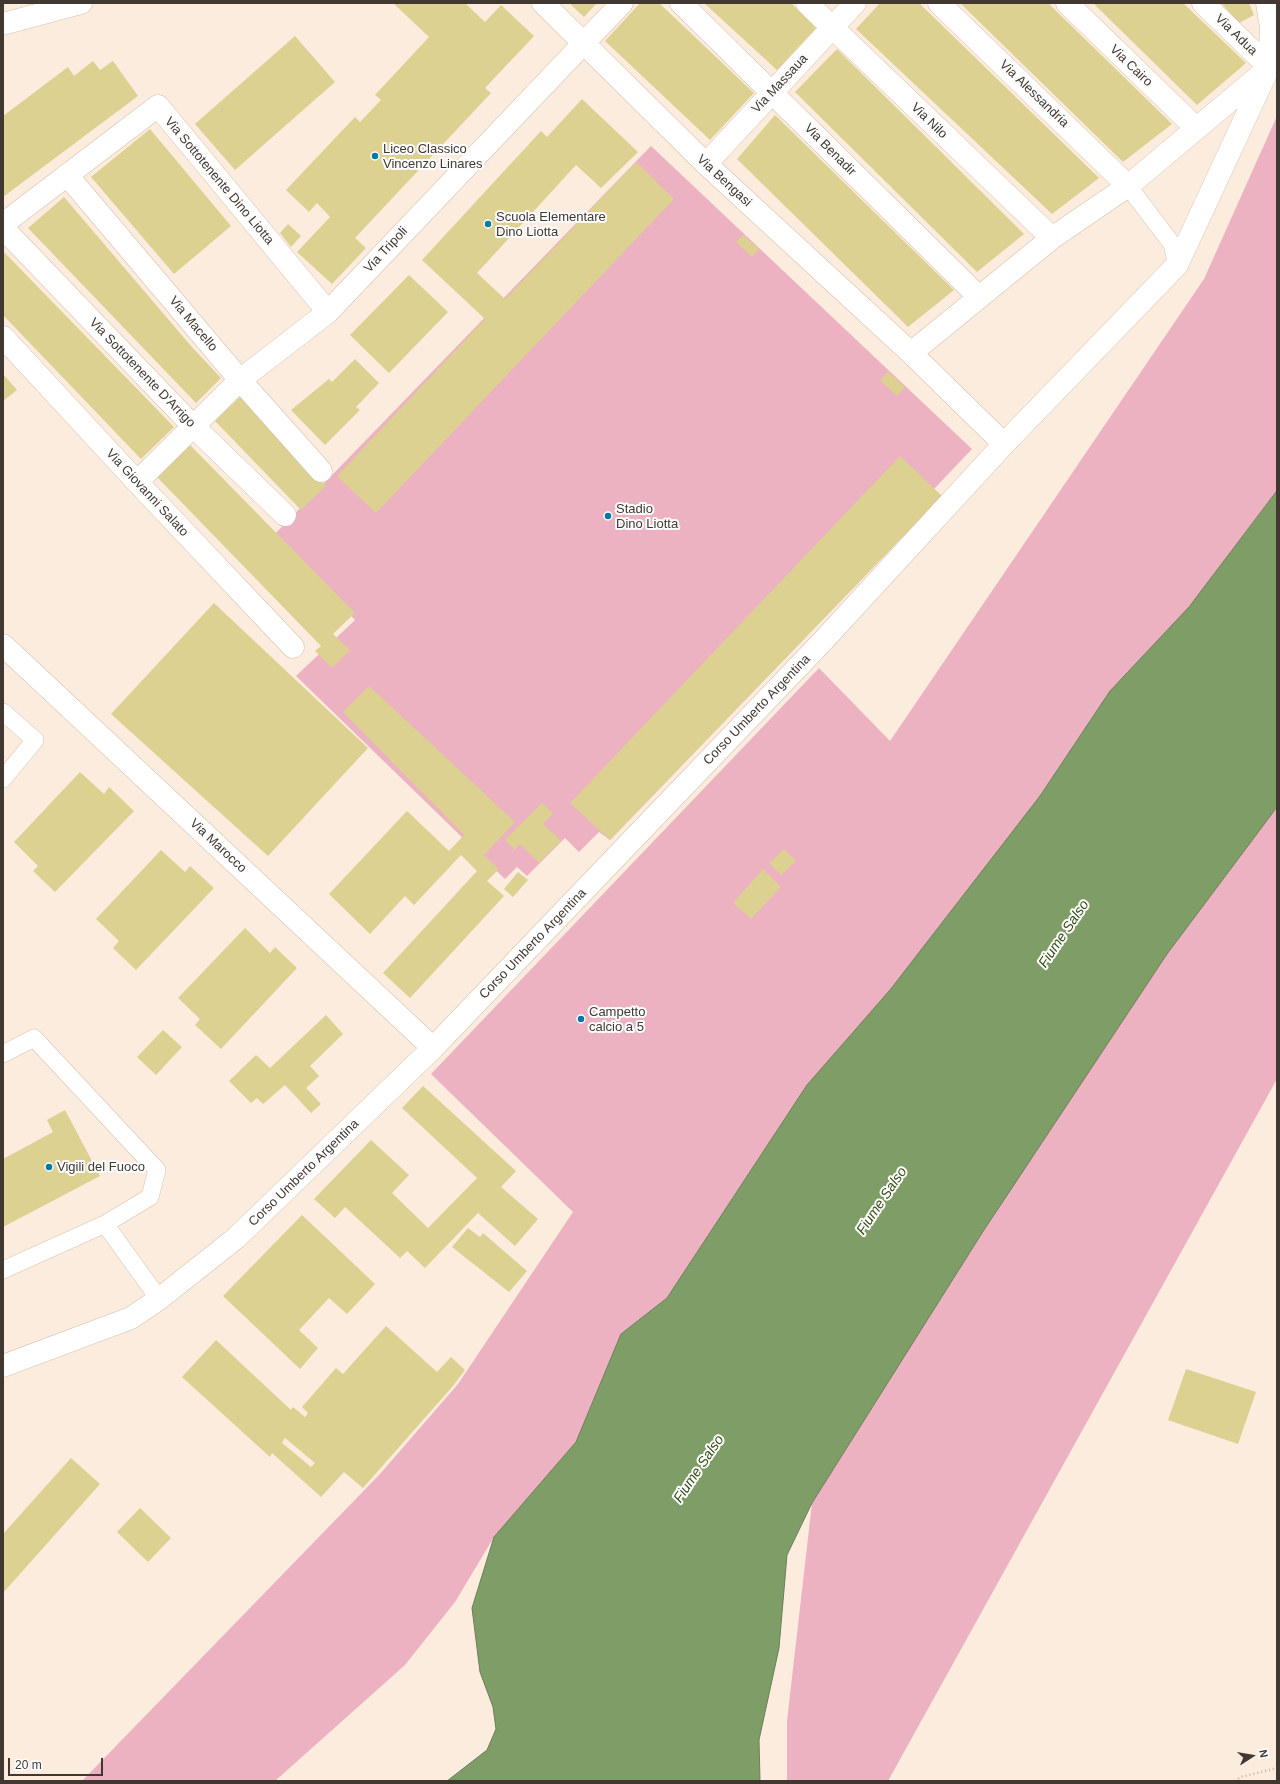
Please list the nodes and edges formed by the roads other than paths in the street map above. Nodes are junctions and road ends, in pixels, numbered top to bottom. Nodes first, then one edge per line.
1 (82, 3) edge
2 (543, 3) edge
3 (622, 3) edge
4 (681, 3) edge
5 (807, 3) edge
6 (855, 3) edge
7 (940, 3) edge
8 (1067, 3) edge
9 (1203, 3) edge
10 (1267, 3) edge
11 (3, 24) edge
12 (832, 28) junction
13 (584, 42) junction
14 (1269, 67) junction
15 (772, 93) junction
16 (1196, 128) junction
17 (706, 164) junction
18 (67, 176) junction
19 (1128, 186) junction
20 (3, 224) edge
21 (3, 228) edge
22 (1052, 238) junction
23 (1177, 264) junction
24 (979, 297) junction
25 (328, 312) junction
26 (3, 337) edge
27 (911, 353) junction
28 (240, 380) junction
29 (193, 426) junction
30 (1004, 444) junction
31 (321, 471) dead end
32 (137, 482) junction
33 (285, 515) dead end
34 (3, 645) edge
35 (293, 647) dead end
36 (3, 712) edge
37 (3, 779) edge
38 (433, 1048) junction
39 (3, 1054) edge
40 (105, 1224) junction
41 (3, 1270) edge
42 (159, 1299) junction
43 (3, 1366) edge

1 - 11 street
2 - 13 street, Via Bengasi
3 - 13 street, Via Tripoli
4 - 15 street, Via Benadir
5 - 12 street, Via Nilo
6 - 12 street, Via Massaua
7 - 19 street, Via Alessandria
8 - 16 street, Via Cairo
9 - 14 street, Via Adua
10 - 14 street
12 - 15 street, Via Massaua
12 - 22 street, Via Nilo
13 - 17 street, Via Bengasi
13 - 25 street, Via Tripoli
14 - 16 street
14 - 23 street, Corso Umberto Argentina
15 - 17 street, Via Massaua
15 - 24 street, Via Benadir
16 - 19 street
17 - 27 street, Via Bengasi
18 - 20 street, Via Sottotenente Dino Liotta
18 - 25 street, Via Sottotenente Dino Liotta
18 - 28 street, Via Macello
19 - 22 street
19 - 23 lane
21 - 29 street, Via Sottotenente D'Arrigo
22 - 24 street
23 - 30 street, Corso Umberto Argentina
24 - 27 street
25 - 28 street, Via Tripoli
26 - 32 street, Via Giovanni Salato
27 - 30 street, Via Bengasi
28 - 29 street, Via Tripoli
28 - 31 street, Via Macello
29 - 32 street, Via Tripoli
29 - 33 street, Via Sottotenente D'Arrigo
30 - 38 street, Corso Umberto Argentina
32 - 35 street, Via Giovanni Salato
34 - 38 street, Via Marocco
36 - 37 lane
38 - 42 street, Corso Umberto Argentina
39 - 40 lane
40 - 41 lane
40 - 42 lane
42 - 43 street, Corso Umberto Argentina

